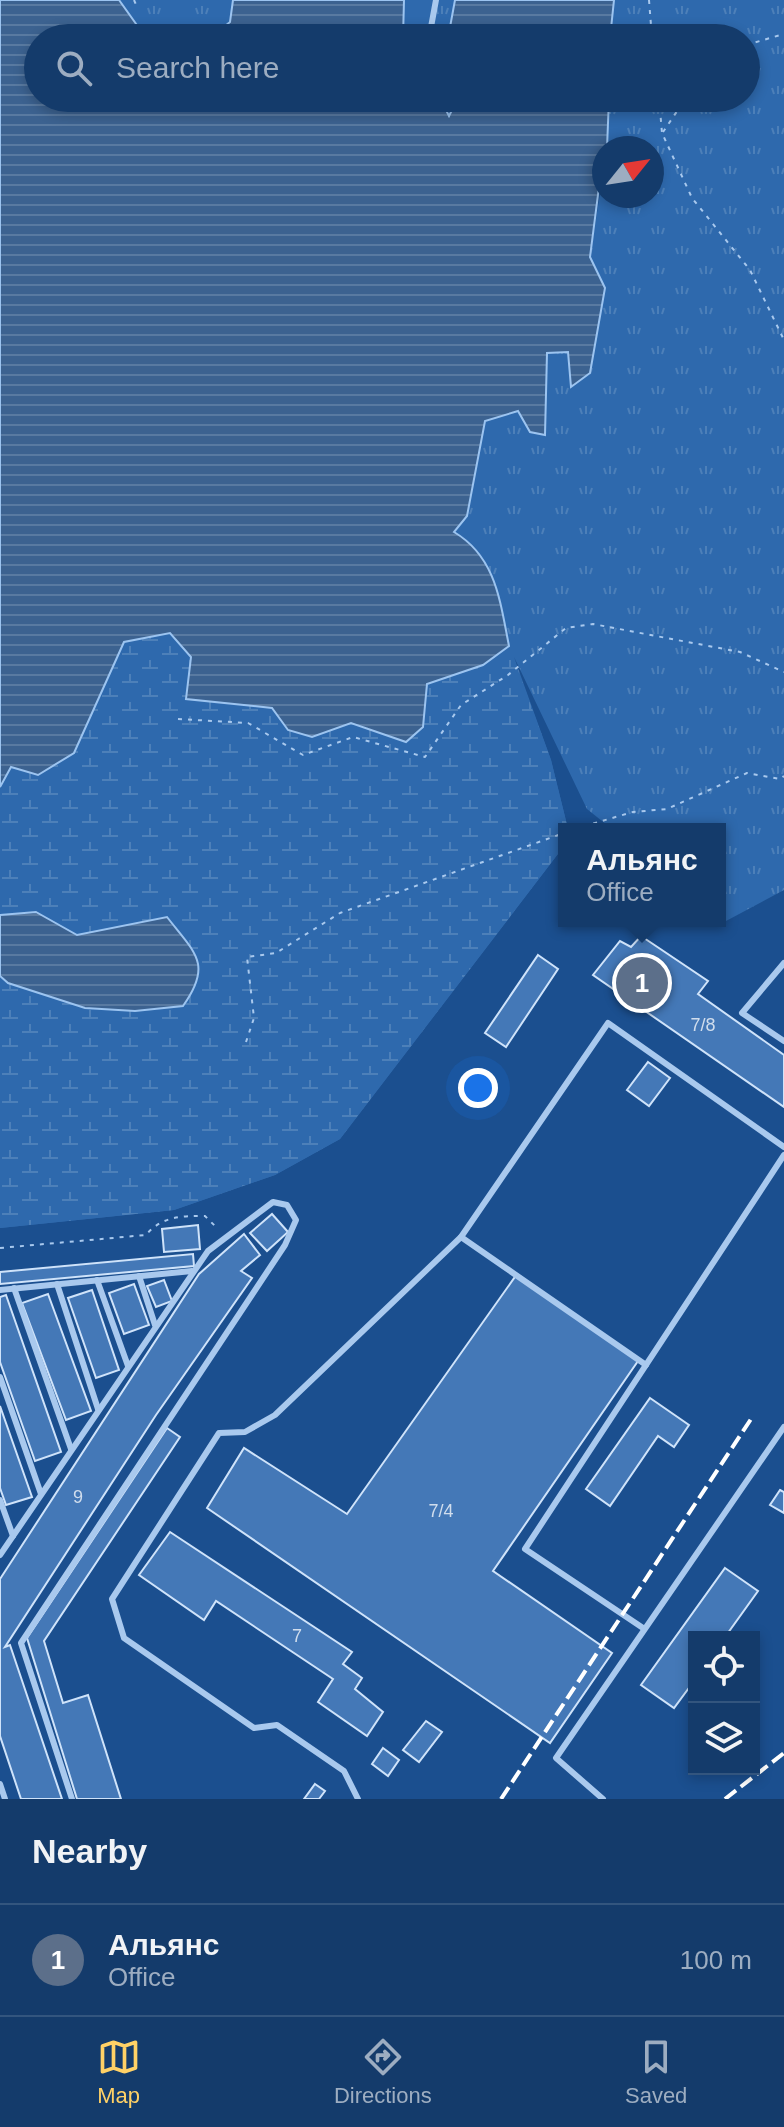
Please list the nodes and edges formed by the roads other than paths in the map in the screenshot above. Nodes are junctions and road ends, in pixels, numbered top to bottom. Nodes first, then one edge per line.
1 (436, 0) edge
2 (432, 24) edge
3 (784, 963) edge
4 (784, 1041) edge
5 (784, 1147) edge
6 (784, 1155) edge
7 (461, 1237) junction
8 (192, 1271) junction
9 (139, 1276) junction
10 (97, 1280) junction
11 (57, 1284) junction
12 (14, 1288) junction
13 (0, 1290) edge
14 (155, 1325) junction
15 (646, 1365) junction
16 (128, 1366) junction
17 (0, 1377) edge
18 (98, 1409) junction
19 (784, 1427) edge
20 (71, 1449) junction
21 (41, 1494) junction
22 (0, 1500) edge
23 (13, 1536) junction
24 (0, 1555) edge
25 (643, 1628) junction
26 (0, 1784) edge
27 (5, 1799) edge
28 (72, 1799) edge
29 (358, 1799) edge
30 (603, 1799) edge

1 - 2 lane
3 - 4 lane
5 - 7 lane
6 - 15 lane
7 - 15 lane
7 - 29 lane
8 - 9 lane
8 - 14 lane
8 - 28 lane
9 - 10 lane
9 - 14 lane
10 - 11 lane
10 - 16 lane
11 - 12 lane
11 - 18 lane
12 - 13 lane
12 - 20 lane
14 - 16 lane
15 - 25 lane
16 - 18 lane
17 - 21 lane
18 - 20 lane
19 - 25 lane
20 - 21 lane
21 - 23 lane
22 - 23 lane
23 - 24 lane
25 - 30 lane
26 - 27 lane

